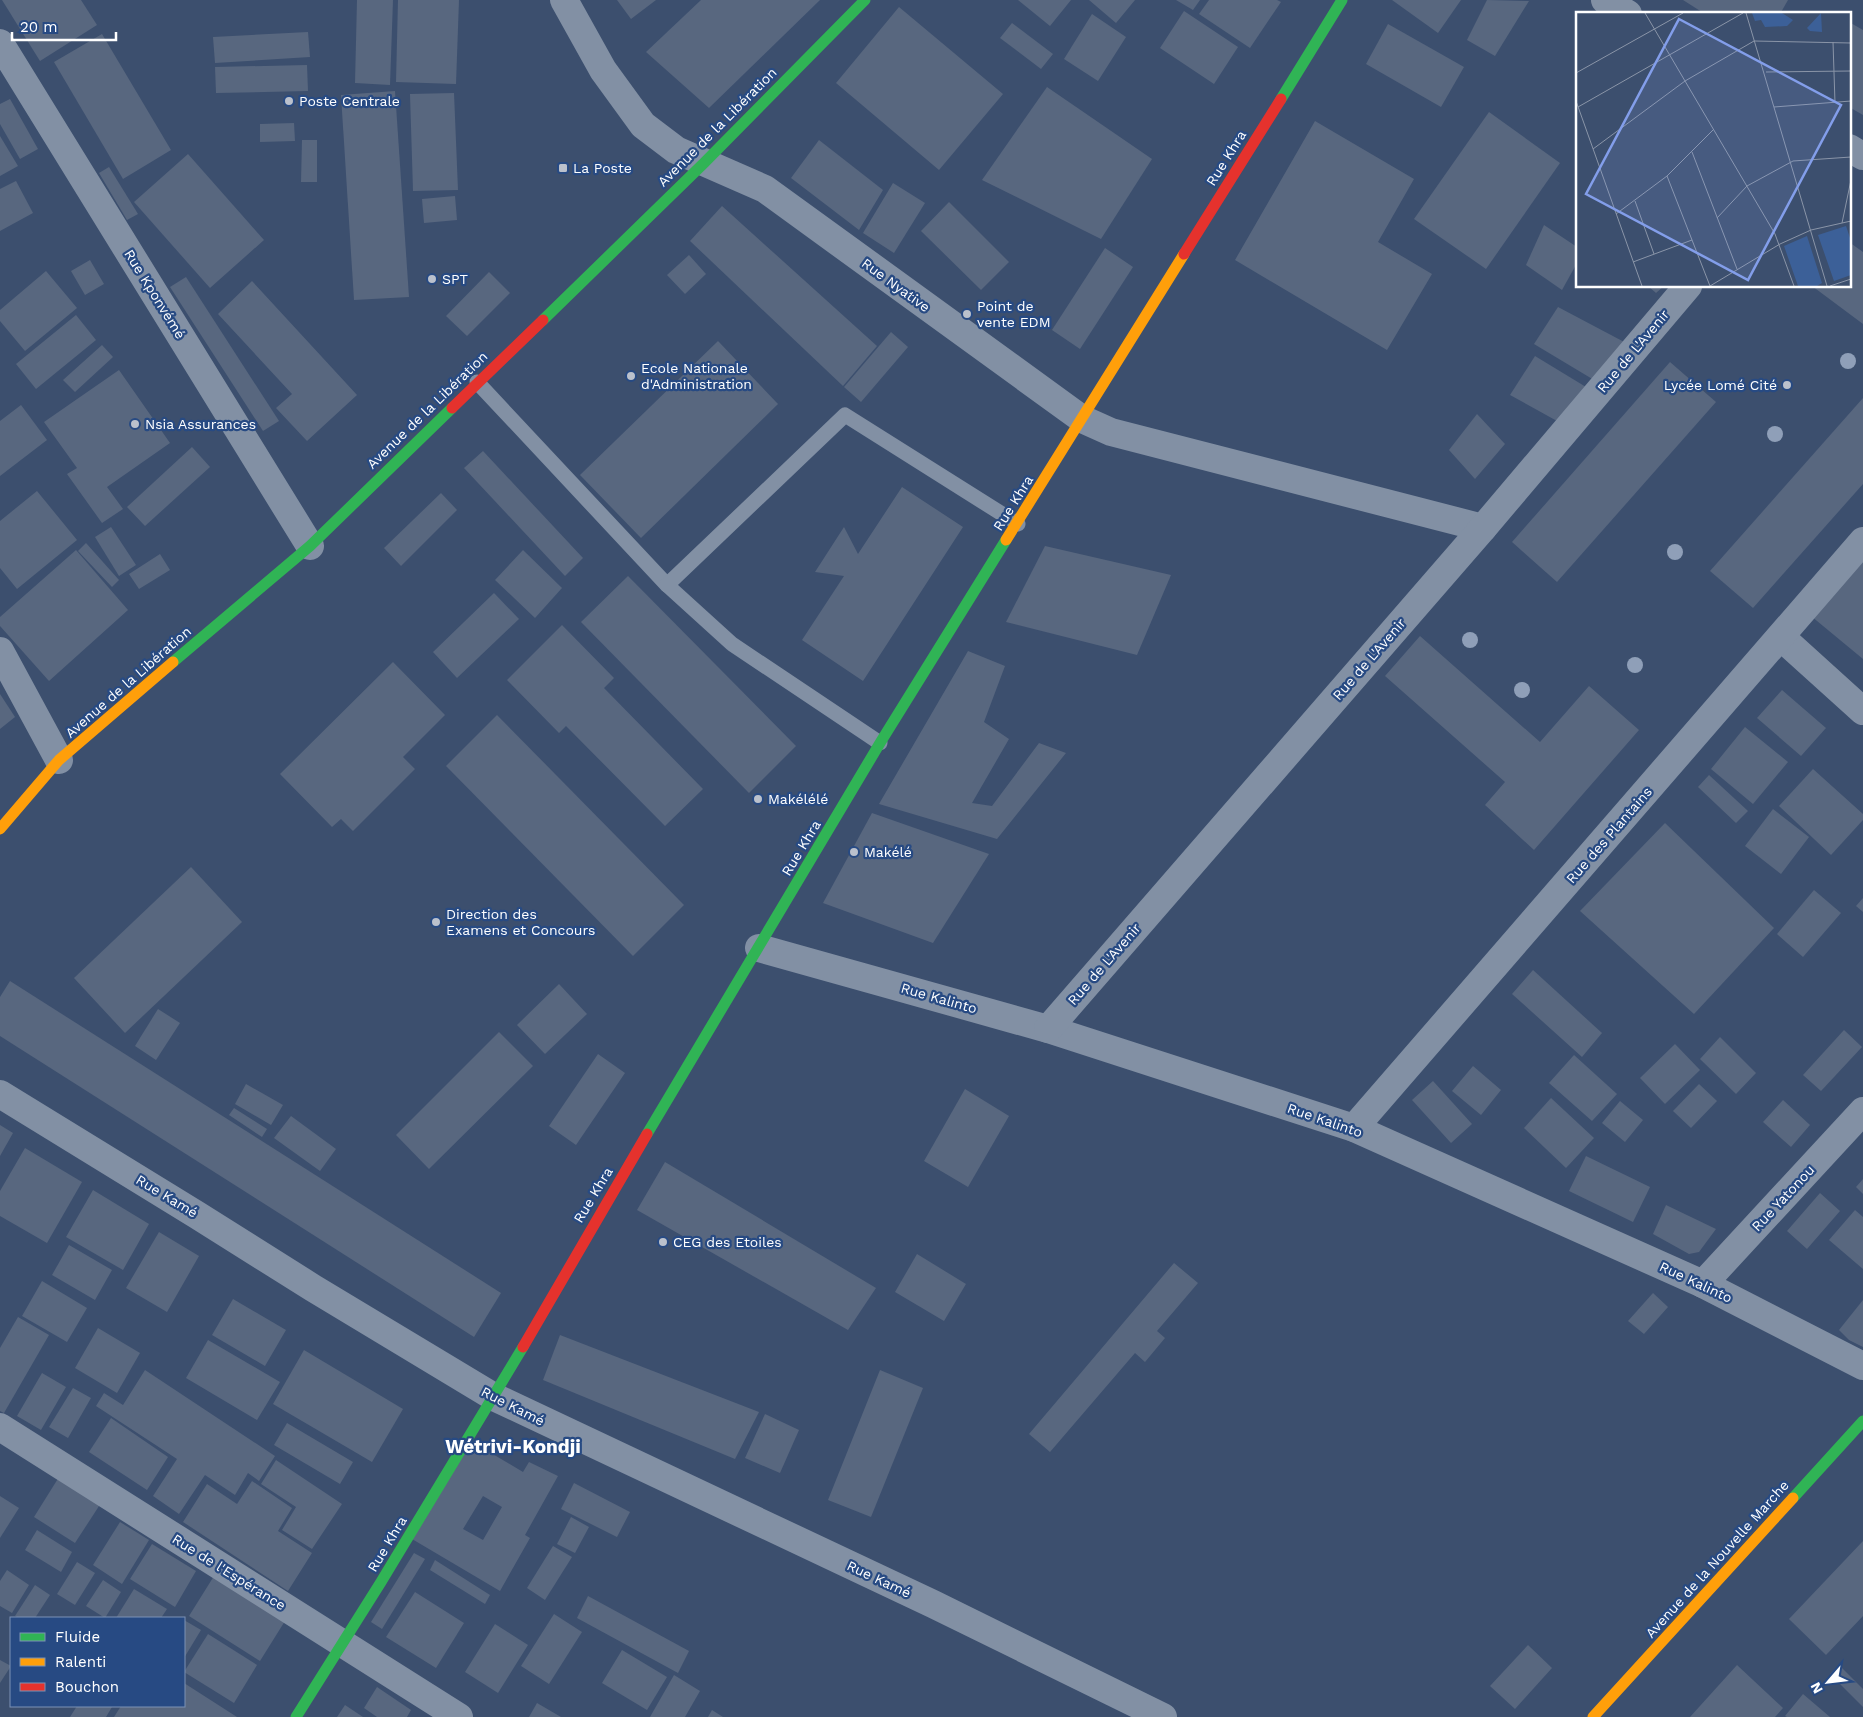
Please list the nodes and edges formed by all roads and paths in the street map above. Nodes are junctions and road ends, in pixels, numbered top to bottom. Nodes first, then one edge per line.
1 (564, 0) edge
2 (864, 0) edge
3 (1342, 0) edge
4 (1605, 0) edge
5 (1625, 12) edge
6 (3, 52) edge
7 (1850, 149) edge
8 (1863, 156) edge
9 (704, 163) junction
10 (1686, 288) edge
11 (477, 382) junction
12 (1082, 420) junction
13 (1018, 524) junction
14 (1483, 528) junction
15 (1863, 541) edge
16 (310, 546) junction
17 (667, 585) junction
18 (1781, 637) junction
19 (0, 651) edge
20 (1863, 711) edge
21 (880, 743) junction
22 (59, 760) junction
23 (0, 829) edge
24 (759, 948) junction
25 (1048, 1029) junction
26 (0, 1094) edge
27 (1863, 1111) edge
28 (1354, 1128) junction
29 (1704, 1284) junction
30 (1863, 1366) edge
31 (494, 1397) junction
32 (1863, 1420) edge
33 (0, 1427) edge
34 (342, 1643) junction
35 (296, 1717) edge
36 (459, 1717) edge
37 (1163, 1717) edge
38 (1593, 1717) edge

1 - 9 street, Rue Nyative
2 - 9 street, Avenue de la Libération
3 - 12 street, Rue Khra
4 - 5 street
6 - 16 street, Rue Kponvémé
7 - 8 street
9 - 11 street, Avenue de la Libération
9 - 12 street, Rue Nyative
10 - 14 street, Rue de L'Avenir
11 - 16 street, Avenue de la Libération
11 - 17 lane
12 - 13 street, Rue Khra
12 - 14 street, Rue Nyative
13 - 17 lane
13 - 21 street, Rue Khra
14 - 25 street, Rue de L'Avenir
15 - 18 street, Rue des Plantains
16 - 22 street, Avenue de la Libération
17 - 21 lane
18 - 20 street
18 - 28 street, Rue des Plantains
19 - 22 street
21 - 24 street, Rue Khra
22 - 23 street, Avenue de la Libération
24 - 25 street, Rue Kalinto
24 - 31 street, Rue Khra
25 - 28 street, Rue Kalinto
26 - 31 street, Rue Kamé
27 - 29 street, Rue Yatonou
28 - 29 street, Rue Kalinto
29 - 30 street, Rue Kalinto
31 - 34 street, Rue Khra
31 - 37 street, Rue Kamé
32 - 38 street, Avenue de la Nouvelle Marche
33 - 34 street, Rue de l'Espérance
34 - 35 street, Rue Khra
34 - 36 street, Rue de l'Espérance

